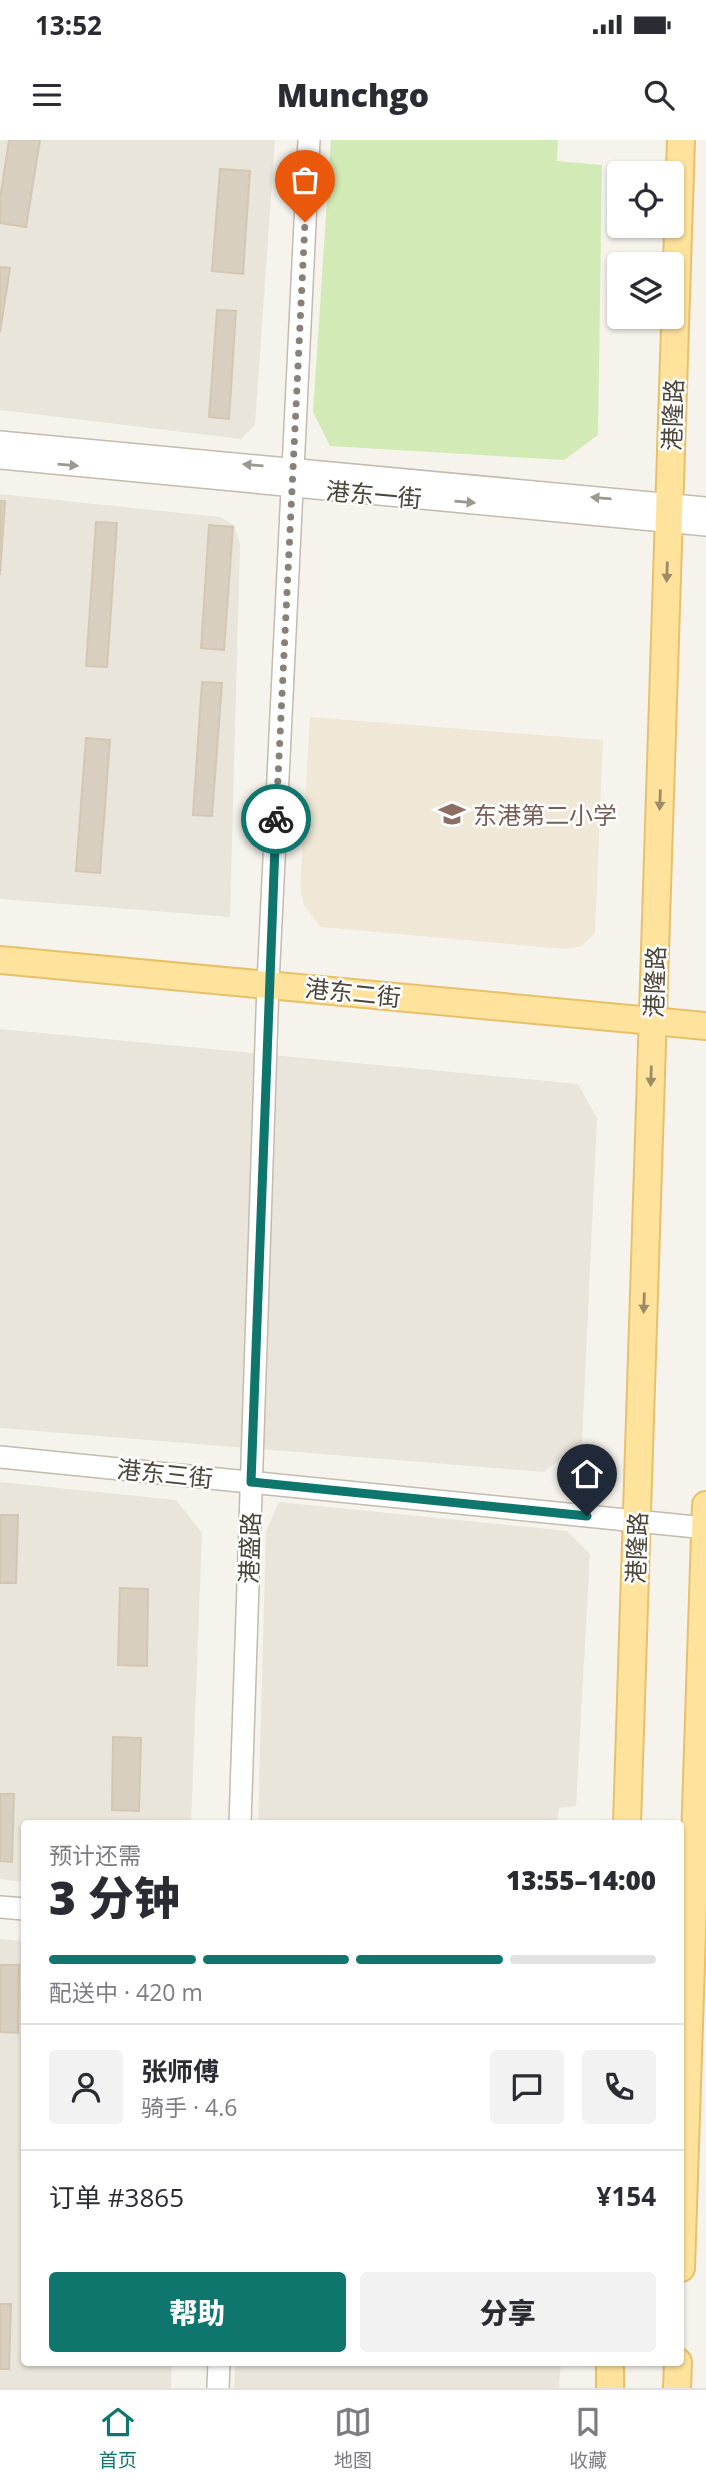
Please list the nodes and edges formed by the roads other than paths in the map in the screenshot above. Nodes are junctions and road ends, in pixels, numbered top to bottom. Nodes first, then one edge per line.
1 (309, 140) edge
2 (681, 140) edge
3 (0, 442) edge
4 (0, 458) edge
5 (293, 477) junction
6 (706, 508) edge
7 (669, 513) junction
8 (706, 525) edge
9 (0, 960) edge
10 (268, 983) junction
11 (653, 1021) junction
12 (706, 1026) edge
13 (0, 1457) edge
14 (251, 1482) junction
15 (706, 1505) edge
16 (637, 1521) junction
17 (706, 1528) edge
18 (240, 1820) edge
19 (627, 1820) edge
20 (0, 1907) edge
21 (21, 1909) edge
22 (692, 1973) edge
23 (684, 2188) edge
24 (219, 2366) edge
25 (610, 2366) edge
26 (678, 2366) edge
27 (218, 2388) edge
28 (610, 2388) edge
29 (677, 2388) edge

1 - 5 street, 港盛路
2 - 7 main road, 港隆路
5 -> 3 street, 港东一街
4 -> 5 street, 港东一街
5 - 7 street, 港东一街
5 - 10 street, 港盛路
6 - 7 street, 港东一街
7 - 8 street, 港东一街
7 -> 11 main road, 港隆路
9 - 10 main road, 港东二街
10 - 11 main road, 港东二街
10 - 14 street, 港盛路
11 - 12 main road, 港东二街
11 -> 16 main road, 港隆路
13 - 14 street, 港东三街
14 - 16 street, 港东三街
14 - 18 street, 港盛路
15 - 17 main road
16 - 17 street, 港东三街
16 - 19 main road, 港隆路
17 - 22 main road
20 - 21 street
22 - 23 main road
24 - 27 street
25 - 28 main road
26 - 29 main road

